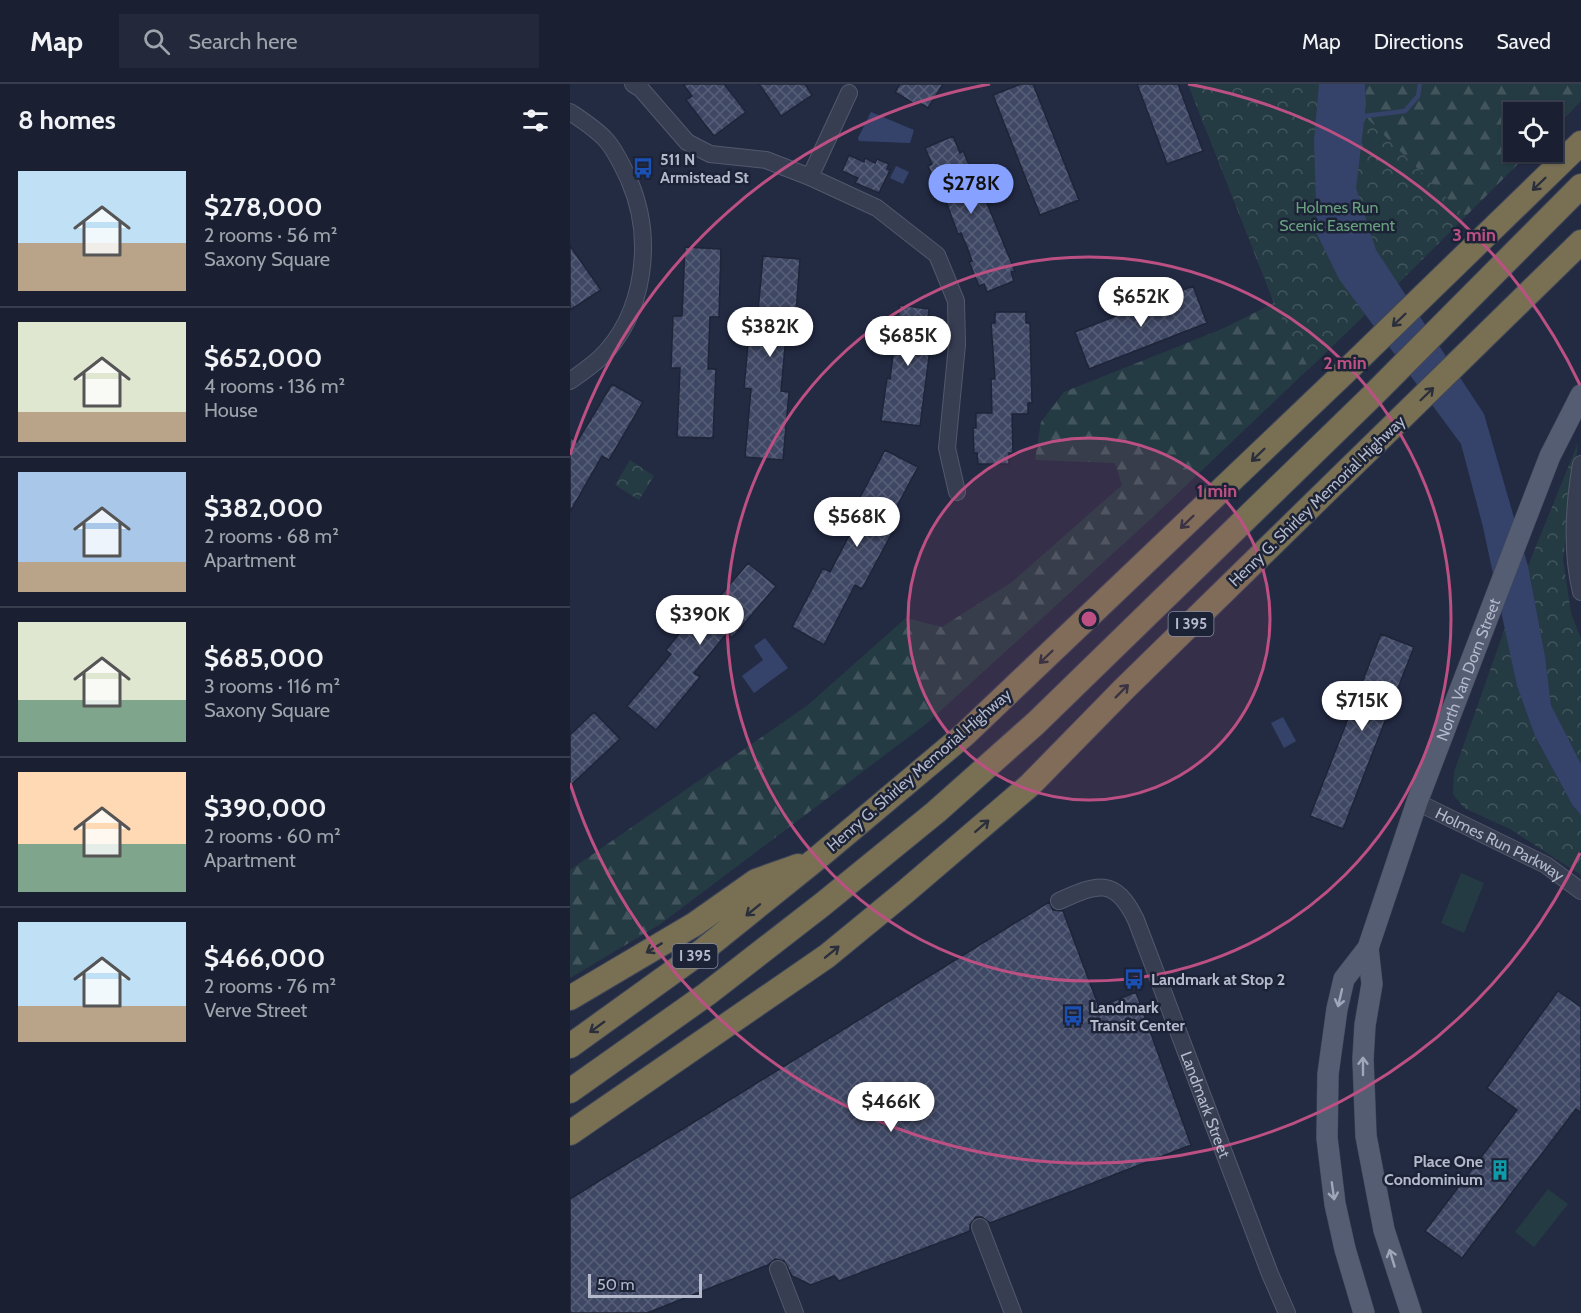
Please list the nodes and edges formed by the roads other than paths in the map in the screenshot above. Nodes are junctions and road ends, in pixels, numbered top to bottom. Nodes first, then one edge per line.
1 (633, 84) edge
2 (849, 93) dead end
3 (570, 112) edge
4 (1581, 143) edge
5 (810, 177) junction
6 (1581, 186) edge
7 (1581, 242) edge
8 (570, 381) edge
9 (1581, 395) edge
10 (1581, 464) edge
11 (957, 492) dead end
12 (1581, 592) edge
13 (1417, 802) junction
14 (815, 860) junction
15 (1581, 891) edge
16 (1059, 901) dead end
17 (1368, 948) junction
18 (785, 986) junction
19 (570, 998) edge
20 (570, 1046) edge
21 (570, 1091) edge
22 (570, 1133) edge
23 (570, 1150) edge
24 (980, 1227) dead end
25 (778, 1269) dead end
26 (795, 1313) edge
27 (1013, 1313) edge
28 (1287, 1313) edge
29 (1365, 1313) edge
30 (1411, 1313) edge

1 - 5 street
2 - 5 street
3 - 8 street
4 -> 14 highway, Henry G. Shirley Memorial Highway / I 395
5 - 11 street
6 - 21 highway
18 -> 7 highway, Henry G. Shirley Memorial Highway / I 395
9 - 13 main road, North Van Dorn Street
10 - 12 street
13 - 15 street, Holmes Run Parkway
13 - 17 main road, North Van Dorn Street
14 -> 19 highway
14 -> 20 highway, Henry G. Shirley Memorial Highway / I 395
16 - 28 street, Landmark Street
17 -> 29 main road, North Van Dorn Street
30 -> 17 main road, North Van Dorn Street
18 - 22 highway, Henry G. Shirley Memorial Highway / I 395
18 - 23 highway
24 - 27 street
25 - 26 street

